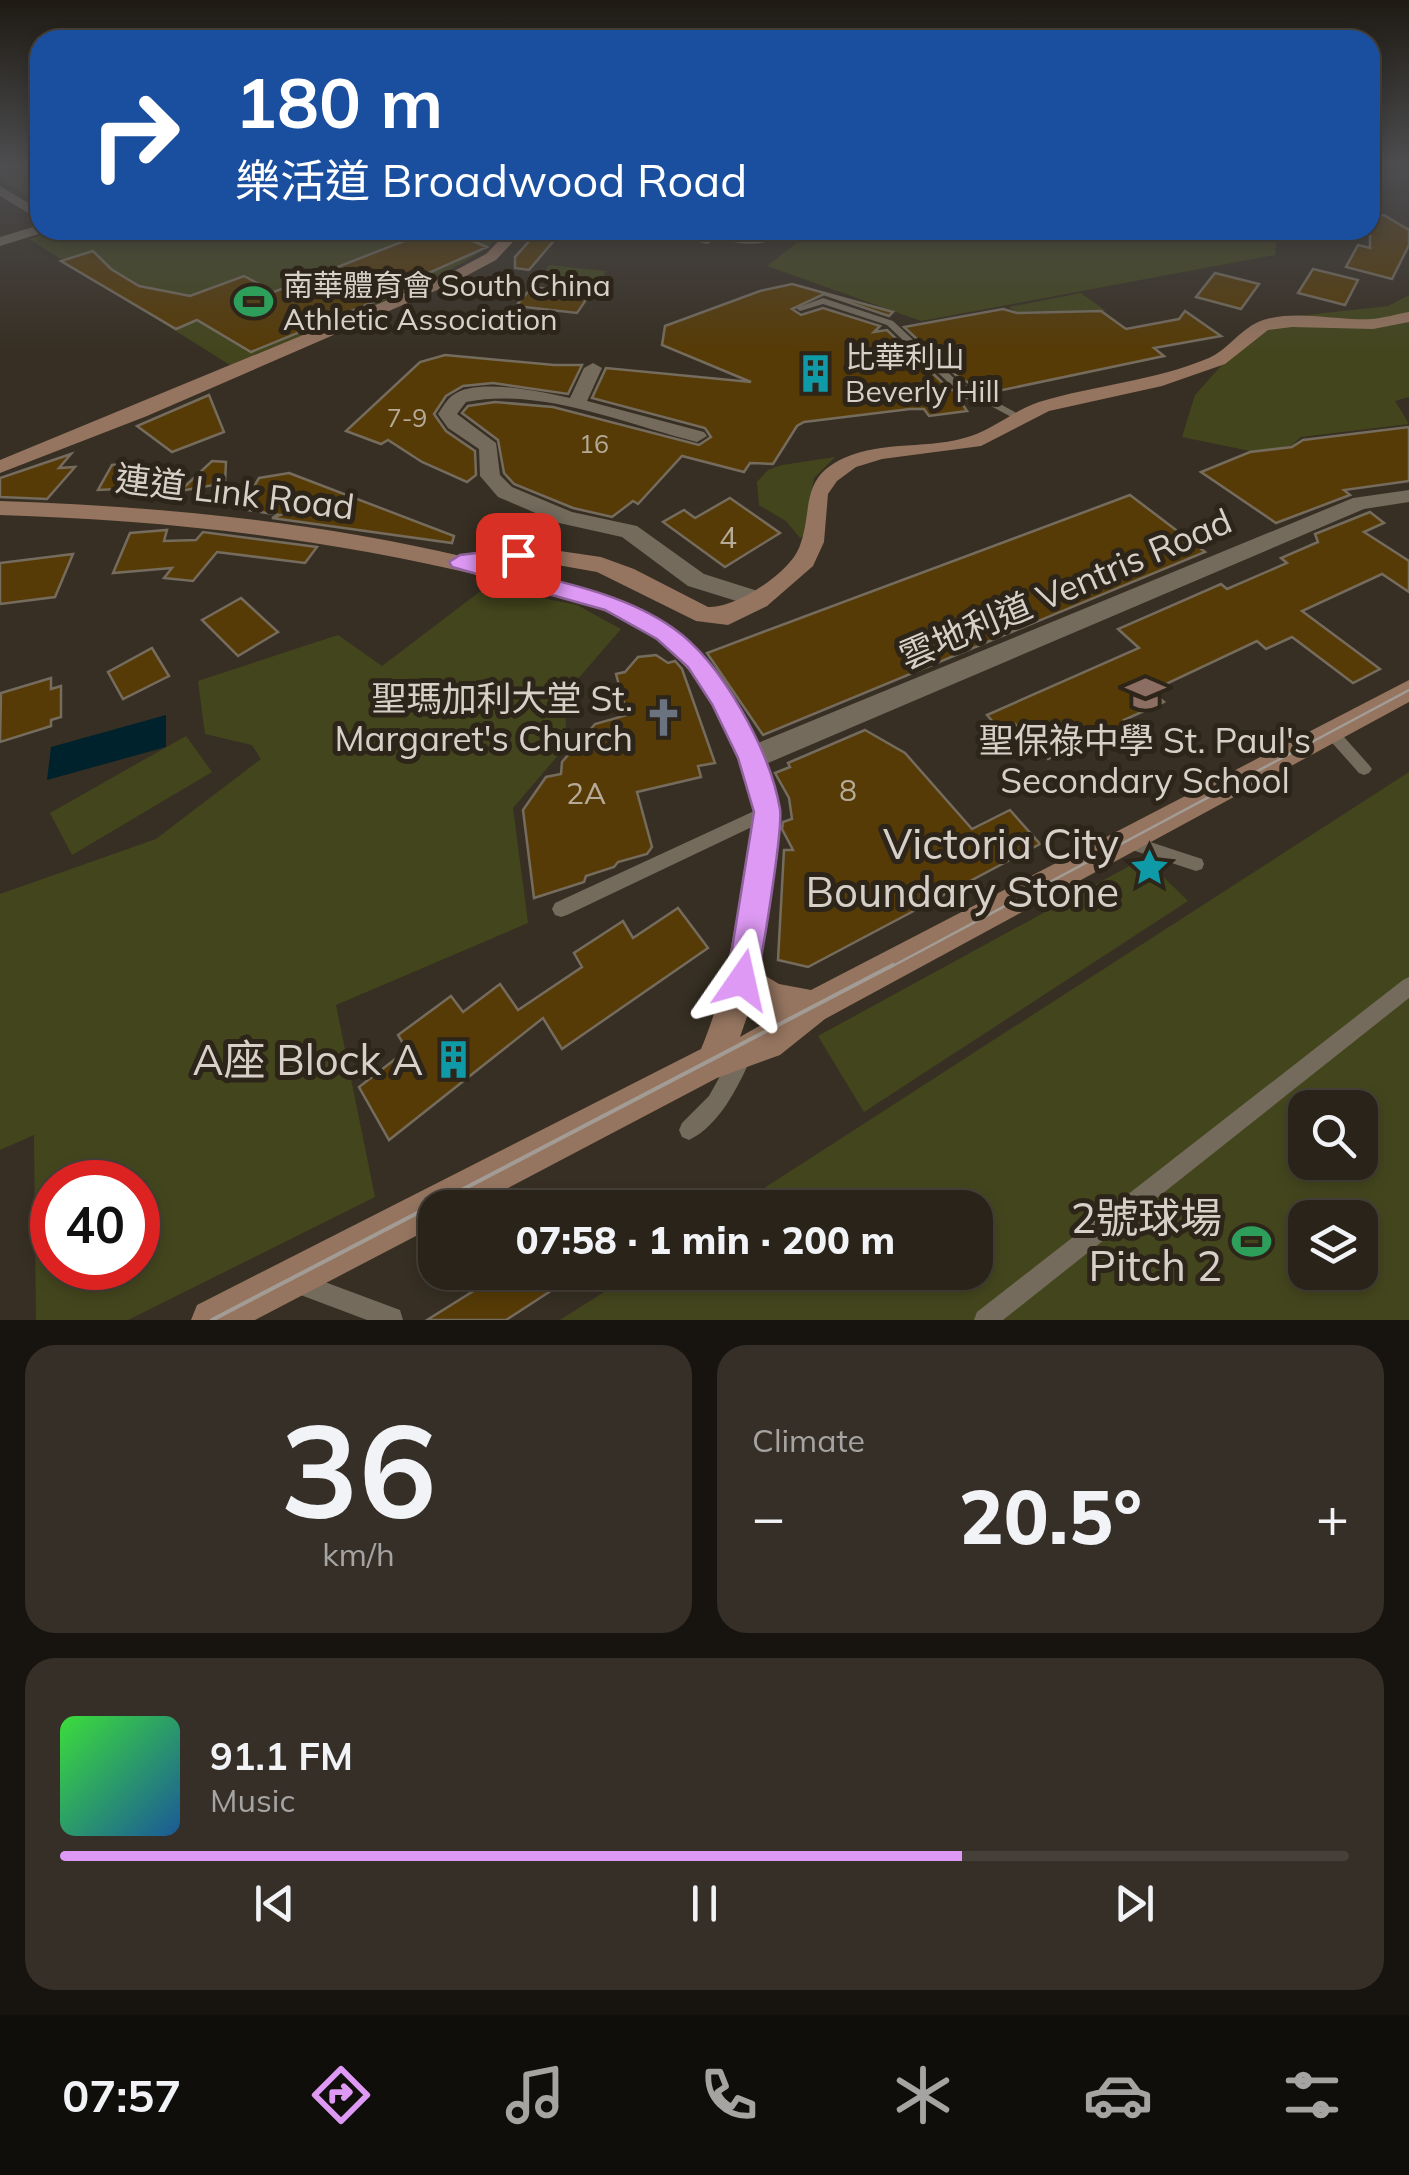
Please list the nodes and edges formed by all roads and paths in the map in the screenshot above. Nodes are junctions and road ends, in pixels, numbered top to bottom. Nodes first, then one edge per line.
1 (30, 232) edge
2 (507, 240) edge
3 (698, 240) edge
4 (740, 240) edge
5 (776, 240) edge
6 (0, 242) edge
7 (706, 242) dead end
8 (800, 308) dead end
9 (1409, 318) edge
10 (593, 368) dead end
11 (576, 404) junction
12 (1019, 418) junction
13 (697, 436) dead end
14 (0, 468) edge
15 (1409, 496) edge
16 (0, 508) edge
17 (460, 562) junction
18 (759, 600) junction
19 (1409, 690) edge
20 (1331, 732) junction
21 (751, 758) junction
22 (1364, 768) dead end
23 (767, 812) junction
24 (1126, 841) junction
25 (1196, 864) dead end
26 (562, 909) dead end
27 (742, 980) junction
28 (1409, 986) edge
29 (813, 1007) junction
30 (728, 1059) junction
31 (689, 1130) dead end
32 (288, 1279) junction
33 (392, 1318) edge
34 (212, 1320) edge
35 (985, 1320) edge

1 - 6 street
2 - 14 street
3 - 7 lane
4 - 5 lane
8 - 12 lane
9 - 12 street
10 - 11 street
11 - 13 street
11 - 18 street
12 - 18 street
15 - 21 street, 雲地利道 Ventris Road
16 - 17 street, 連道 Link Road
17 - 18 street
17 - 21 street
19 - 20 street
20 - 22 lane
20 - 24 street
21 - 23 street
23 - 26 lane
23 - 27 street
24 - 25 lane
24 - 29 street
27 - 29 street
27 - 30 street
28 - 35 lane
29 - 30 street
30 - 31 lane
30 - 32 street
32 - 33 lane
32 - 34 street

